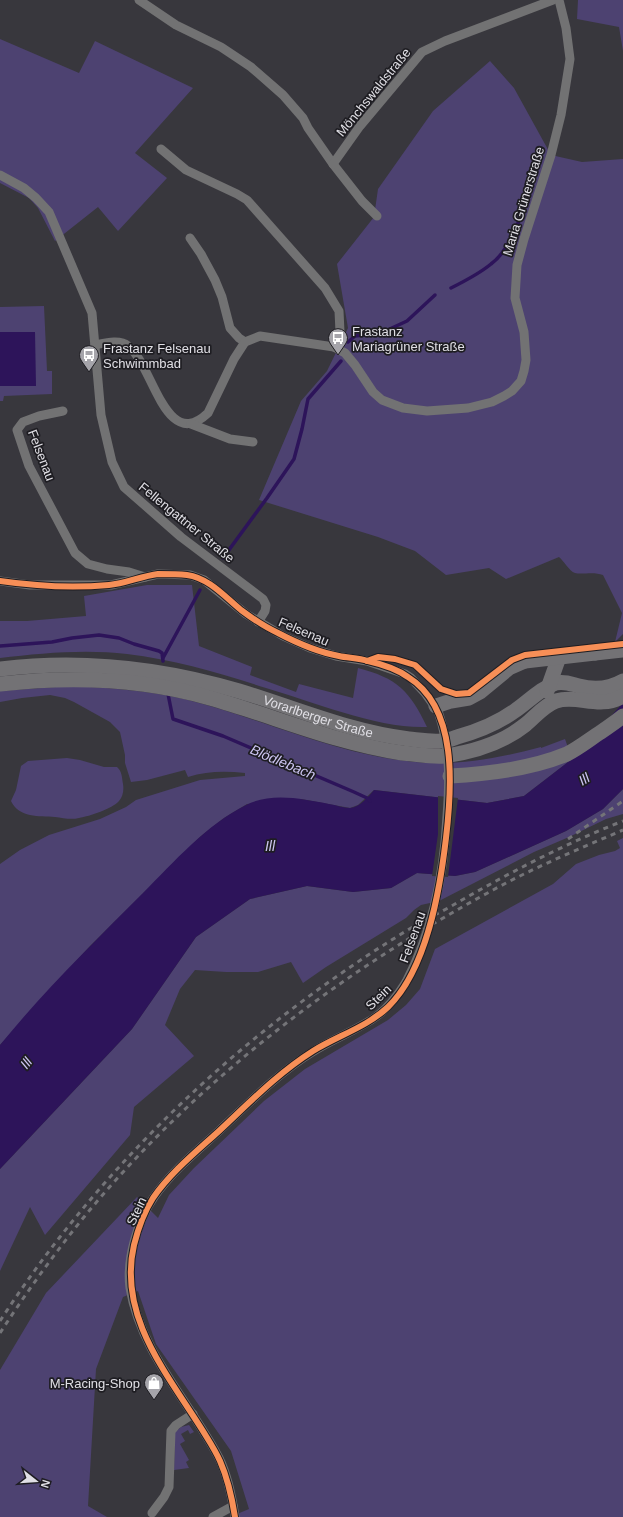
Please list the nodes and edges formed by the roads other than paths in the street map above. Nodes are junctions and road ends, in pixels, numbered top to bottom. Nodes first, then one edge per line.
1 (138, 0) edge
2 (553, 0) edge
3 (559, 0) edge
4 (161, 149) dead end
5 (333, 164) junction
6 (0, 175) edge
7 (377, 216) dead end
8 (190, 238) dead end
9 (245, 342) junction
10 (95, 345) junction
11 (334, 347) junction
12 (63, 411) dead end
13 (191, 424) junction
14 (253, 442) dead end
15 (145, 577) junction
16 (0, 581) edge
17 (258, 622) junction
18 (623, 650) edge
19 (0, 669) edge
20 (623, 681) edge
21 (0, 684) edge
22 (579, 686) junction
23 (548, 687) junction
24 (623, 696) edge
25 (569, 700) junction
26 (437, 708) junction
27 (543, 708) junction
28 (623, 716) edge
29 (450, 776) junction
30 (406, 982) joint
31 (193, 1414) junction
32 (233, 1506) junction
33 (152, 1513) dead end
34 (213, 1517) edge
35 (235, 1517) edge

1 - 5 street
2 - 5 street, Mönchswaldstraße
3 - 11 street, Maria Grünerstraße
4 - 11 street
5 - 7 street
6 - 10 street, Fellengattner Straße
8 - 9 street
9 - 11 street, Maria Grünerstraße
9 - 13 street
10 - 13 street
10 - 17 street, Fellengattner Straße
12 - 15 street, Felsenau
13 - 14 street
15 - 16 street, Felsenau
15 - 17 street, Felsenau
17 - 26 street, Felsenau
18 - 26 main road, bridge
19 - 23 main road, Vorarlberger Straße
20 - 22 main road, Vorarlberger Straße
21 - 27 main road, Vorarlberger Straße
22 - 23 main road, Vorarlberger Straße
22 - 23 main road
23 - 25 main road
23 - 27 main road
24 - 25 main road, Vorarlberger Straße
25 - 27 main road, Vorarlberger Straße
26 - 29 street, Felsenau, bridge
28 - 29 main road
29 - 30 street, Felsenau, bridge
30 - 31 street, Stein
31 - 32 street, Stein
31 - 33 street
32 - 34 street
32 - 35 street, Stein

